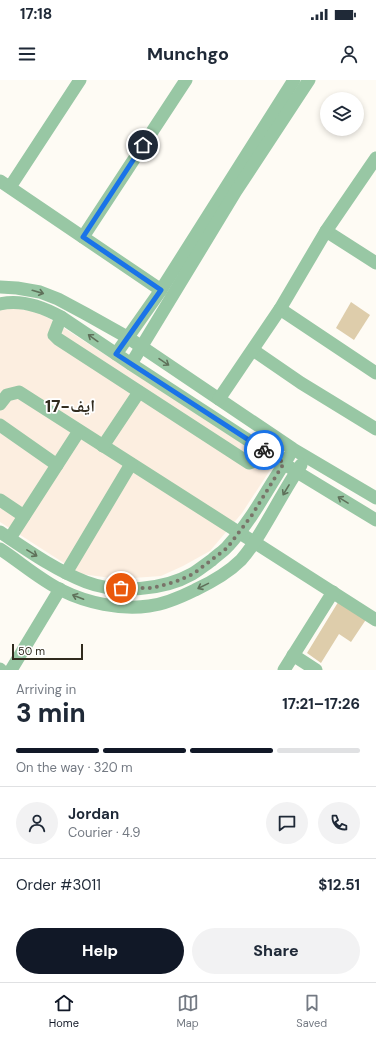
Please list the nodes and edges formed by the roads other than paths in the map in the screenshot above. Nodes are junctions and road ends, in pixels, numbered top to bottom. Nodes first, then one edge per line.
1 (80, 80) edge
2 (186, 80) edge
3 (294, 80) edge
4 (309, 80) edge
5 (376, 158) edge
6 (5, 184) edge
7 (326, 231) junction
8 (83, 237) junction
9 (376, 263) edge
10 (0, 287) edge
11 (161, 290) junction
12 (0, 304) edge
13 (280, 309) junction
14 (62, 317) junction
15 (127, 337) junction
16 (142, 347) junction
17 (253, 350) junction
18 (116, 354) junction
19 (131, 364) junction
20 (376, 373) edge
21 (139, 392) junction
22 (219, 399) junction
23 (0, 404) edge
24 (0, 425) edge
25 (376, 429) edge
26 (79, 431) junction
27 (103, 446) junction
28 (260, 447) junction
29 (293, 449) junction
30 (307, 457) junction
31 (284, 463) junction
32 (132, 464) junction
33 (57, 465) junction
34 (297, 472) junction
35 (376, 498) edge
36 (0, 500) edge
37 (24, 516) junction
38 (376, 520) edge
39 (240, 532) junction
40 (5, 535) edge
41 (254, 542) junction
42 (0, 549) edge
43 (66, 573) junction
44 (60, 590) junction
45 (333, 592) junction
46 (376, 620) edge
47 (293, 655) junction
48 (11, 670) edge
49 (284, 670) edge
50 (316, 670) edge

1 - 6 street
2 - 8 street
3 - 11 street
4 - 16 street
5 - 7 street
6 - 8 street
7 - 9 street
7 - 13 street
8 - 11 street
10 -> 15 street
11 - 15 street
12 - 14 street
13 - 17 street
13 - 20 street
18 -> 14 street
14 - 21 street
15 - 16 street
15 - 18 street
16 - 19 street
16 -> 22 street
17 - 22 street
17 - 25 street
18 - 19 street
19 - 28 street
21 - 27 street
21 - 28 street
22 - 29 street
23 - 26 street
24 - 33 street
26 - 27 street
26 - 33 street
27 - 32 street
28 - 31 street
29 - 30 street
29 - 31 street
30 - 34 street
30 - 35 street
31 - 34 street
31 - 39 street
32 - 39 street
32 - 43 street
33 - 37 street
38 -> 34 street
34 -> 41 street
36 - 37 street
37 - 40 street
39 - 41 street
39 - 43 street
40 -> 43 street
41 -> 44 street
41 - 45 street
42 - 44 street
44 - 48 street
45 - 46 street
45 - 47 street
47 - 49 street
47 - 50 street

